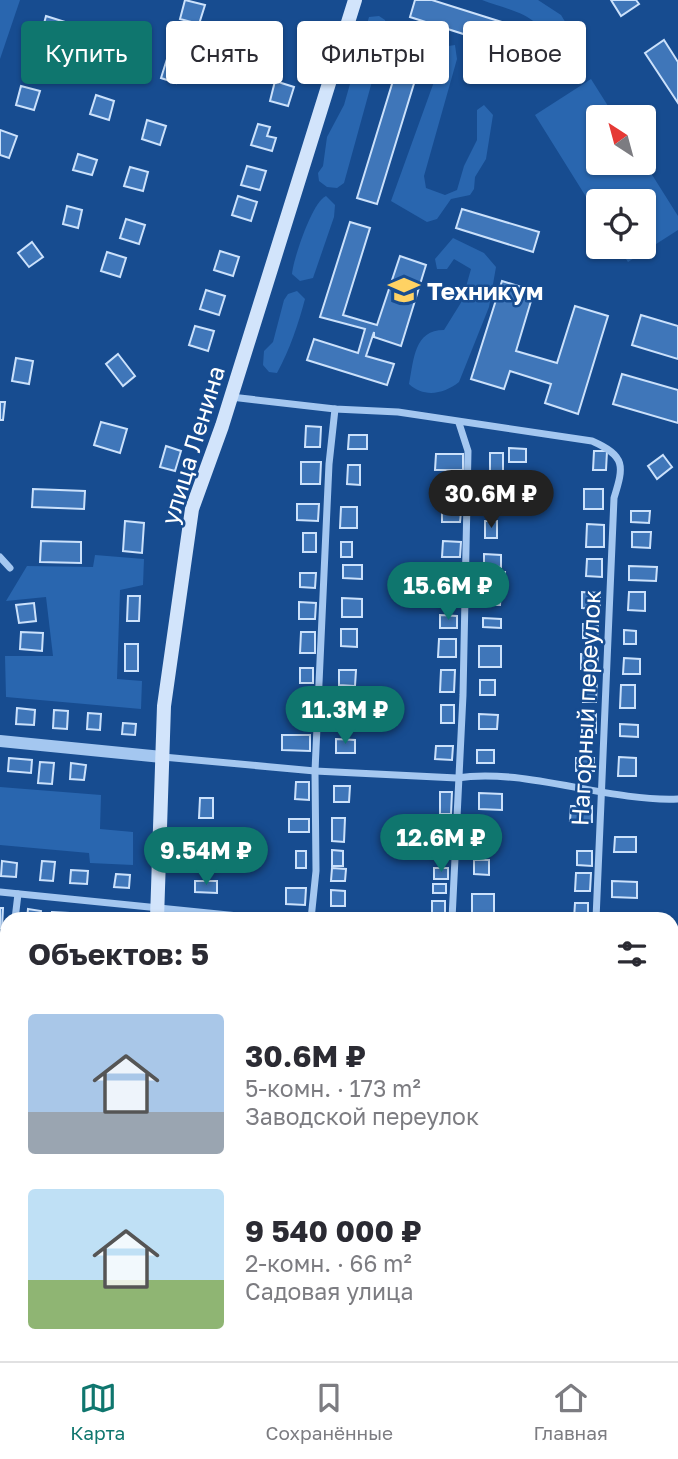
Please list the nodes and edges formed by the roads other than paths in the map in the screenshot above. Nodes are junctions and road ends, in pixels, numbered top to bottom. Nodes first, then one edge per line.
1 (355, 0) edge
2 (231, 397) junction
3 (335, 409) junction
4 (458, 423) junction
5 (0, 557) edge
6 (10, 568) dead end
7 (0, 741) edge
8 (162, 757) junction
9 (316, 771) junction
10 (457, 778) junction
11 (599, 793) junction
12 (678, 799) edge
13 (0, 892) edge
14 (18, 894) junction
15 (16, 912) edge
16 (143, 912) edge
17 (157, 912) edge
18 (312, 912) edge
19 (452, 912) edge
20 (596, 912) edge

1 - 2 main road, улица Ленина
2 - 3 street
2 - 8 main road, улица Ленина
3 - 4 street
3 - 9 street
4 - 10 street
4 - 11 street, Нагорный переулок
5 - 6 street
7 - 8 street
8 - 9 street
8 - 17 main road, улица Ленина
9 - 10 street
9 - 18 street
10 - 11 street
10 - 19 street
11 - 12 street
11 - 20 street, Нагорный переулок
13 - 14 street
14 - 15 street
14 - 16 street

